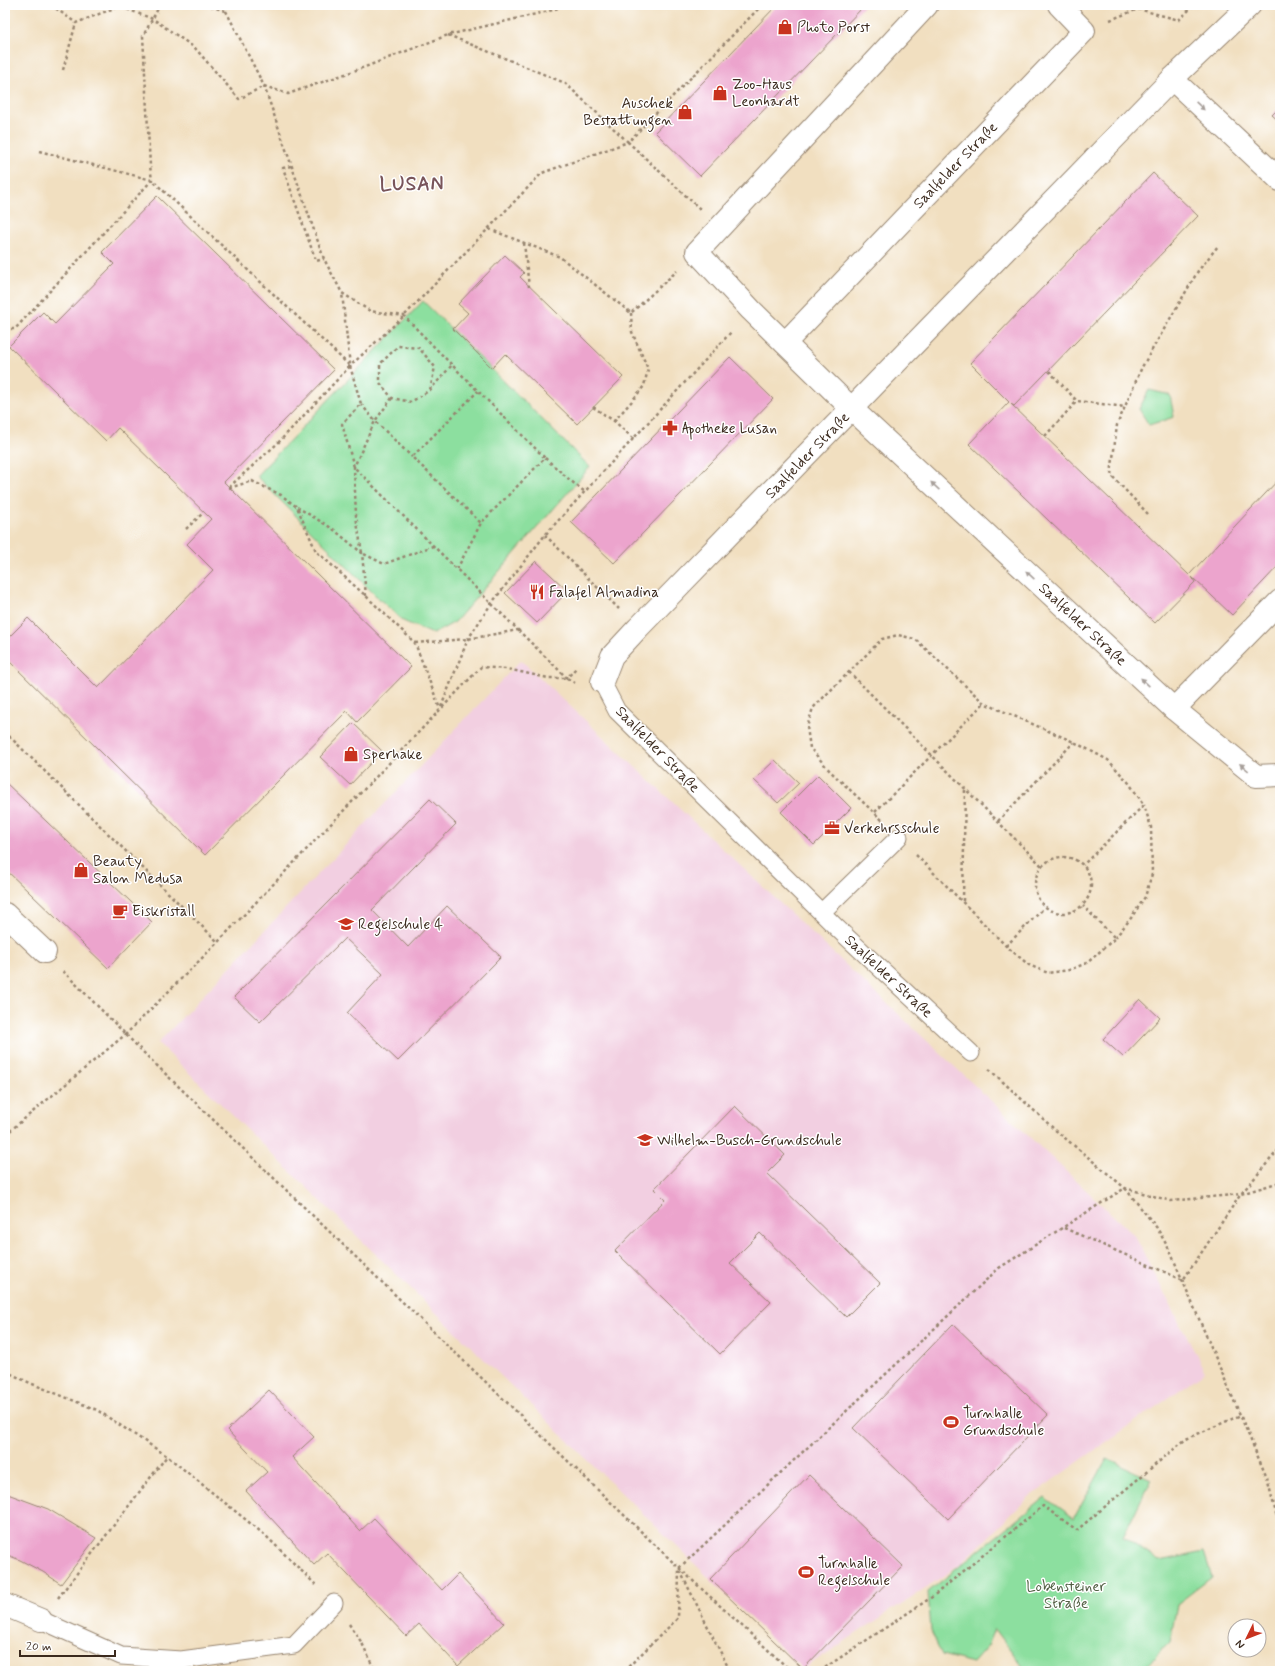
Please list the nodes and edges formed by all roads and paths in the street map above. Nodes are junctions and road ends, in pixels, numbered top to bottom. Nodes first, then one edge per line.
1 (51, 5) edge
2 (117, 5) edge
3 (122, 5) edge
4 (160, 5) edge
5 (205, 5) edge
6 (227, 5) edge
7 (565, 5) edge
8 (762, 5) edge
9 (927, 5) edge
10 (1058, 5) edge
11 (1194, 5) edge
12 (1250, 5) edge
13 (1138, 9) dead end
14 (226, 11) junction
15 (153, 19) junction
16 (76, 23) junction
17 (448, 35) junction
18 (63, 70) dead end
19 (1172, 79) junction
20 (264, 86) junction
21 (628, 142) junction
22 (39, 151) dead end
23 (291, 166) junction
24 (152, 180) junction
25 (1280, 180) edge
26 (702, 211) dead end
27 (489, 229) junction
28 (524, 243) junction
29 (1218, 246) dead end
30 (697, 252) junction
31 (324, 258) junction
32 (529, 287) dead end
33 (342, 293) junction
34 (751, 310) junction
35 (631, 313) junction
36 (404, 316) junction
37 (5, 330) edge
38 (785, 343) junction
39 (452, 365) junction
40 (350, 366) junction
41 (1048, 371) dead end
42 (430, 390) junction
43 (478, 391) junction
44 (392, 398) junction
45 (1077, 401) junction
46 (361, 404) junction
47 (593, 407) dead end
48 (1125, 407) junction
49 (852, 408) junction
50 (375, 421) junction
51 (614, 421) junction
52 (1045, 436) dead end
53 (634, 439) junction
54 (412, 457) junction
55 (545, 458) junction
56 (354, 468) junction
57 (585, 492) junction
58 (297, 507) junction
59 (203, 513) dead end
60 (1148, 514) dead end
61 (481, 523) junction
62 (186, 529) dead end
63 (545, 535) junction
64 (433, 546) junction
65 (362, 553) junction
66 (457, 569) junction
67 (366, 596) junction
68 (1280, 601) edge
69 (491, 604) junction
70 (638, 628) junction
71 (518, 630) junction
72 (468, 639) junction
73 (415, 643) junction
74 (543, 654) dead end
75 (849, 672) junction
76 (602, 682) joint
77 (580, 686) dead end
78 (984, 703) junction
79 (440, 709) junction
80 (1174, 709) junction
81 (5, 732) edge
82 (1074, 742) junction
83 (933, 756) junction
84 (1280, 775) edge
85 (965, 788) junction
86 (1144, 805) junction
87 (875, 812) junction
88 (998, 821) junction
89 (899, 837) junction
90 (1082, 865) junction
91 (1042, 866) junction
92 (963, 901) junction
93 (1083, 906) junction
94 (1044, 908) junction
95 (822, 912) junction
96 (5, 914) edge
97 (1115, 938) junction
98 (218, 942) junction
99 (1006, 946) junction
100 (44, 952) joint
101 (126, 1034) junction
102 (971, 1053) joint
103 (5, 1135) edge
104 (1280, 1148) edge
105 (1280, 1182) edge
106 (1125, 1188) junction
107 (1241, 1194) junction
108 (1063, 1227) junction
109 (1183, 1280) junction
110 (5, 1371) edge
111 (1241, 1415) junction
112 (167, 1456) junction
113 (1280, 1529) edge
114 (679, 1568) junction
115 (334, 1603) junction
116 (5, 1606) edge
117 (41, 1620) junction
118 (375, 1671) edge
119 (624, 1671) edge
120 (730, 1671) edge
121 (791, 1671) edge
122 (820, 1671) edge

1 - 16 path
2 - 3 path
2 - 15 path
2 - 16 path
4 - 15 path
5 - 14 path
6 - 14 path
7 - 17 path
8 - 21 path
9 - 30 street
10 - 38 street, Saalfelder Straße
11 - 13 path
12 - 19 street, Saalfelder Straße
14 - 20 path
15 - 20 path
15 - 24 path
16 - 18 path
17 - 20 path
17 - 21 path
19 -> 25 street
19 - 49 street, Saalfelder Straße
20 - 23 path
21 - 26 path
21 - 27 path
22 - 24 path
23 - 31 path
23 - 31 path
24 - 37 path
24 - 40 path
27 - 28 path
27 - 36 path
28 - 32 path
28 - 35 path
29 - 48 path
30 - 34 street, Saalfelder Straße
30 - 35 path
31 - 33 path
33 - 36 path
33 - 40 path
34 - 38 street, Saalfelder Straße
34 - 53 path
35 - 51 path
36 - 39 path
36 - 40 path
38 - 49 street, Saalfelder Straße
39 - 42 path
39 - 43 path
40 - 46 path
40 - 58 path
41 - 45 path
42 - 44 path
42 - 44 path
43 - 54 path
43 - 55 path
44 - 50 path
45 - 48 path
45 - 52 path
46 - 50 path
46 - 56 path
47 - 51 path
48 - 60 path
49 - 70 street, Saalfelder Straße
80 -> 49 street, Saalfelder Straße
50 - 54 path
50 - 56 path
51 - 53 path
53 - 57 path
54 - 61 path
55 - 57 path
55 - 61 path
56 - 64 path
56 - 65 path
57 - 63 path
58 - 65 path
58 - 67 path
59 - 62 path
61 - 66 path
63 - 69 path
63 - 70 path
64 - 65 path
64 - 66 path
65 - 67 path
66 - 69 path
67 - 73 path
68 - 80 street
69 - 71 path
69 - 72 path
70 - 76 street, Saalfelder Straße
71 - 72 path
71 - 74 path
72 - 73 path
72 - 79 path
73 - 79 path
75 - 78 path
75 - 83 path
75 - 87 path
76 - 95 lane, Saalfelder Straße
77 - 79 path
78 - 82 path
78 - 83 path
79 - 98 path
84 -> 80 street, Saalfelder Straße
81 - 98 path
82 - 86 path
82 - 88 path
83 - 85 path
83 - 87 path
85 - 88 path
85 - 92 path
86 - 90 path
86 - 97 path
87 - 89 path
88 - 91 path
89 - 92 path
89 - 95 lane
90 - 91 path
90 - 93 path
91 - 94 path
92 - 99 path
93 - 94 path
93 - 97 path
94 - 99 path
95 - 102 lane, Saalfelder Straße
96 - 100 street
97 - 99 path
98 - 101 path
100 - 101 path
101 - 103 path
101 - 114 path
102 - 106 path
104 - 107 path
105 - 107 path
106 - 107 path
106 - 108 path
106 - 109 path
107 - 109 path
108 - 109 path
108 - 114 path
109 - 111 path
110 - 112 path
111 - 113 path
111 - 122 path
112 - 115 path
112 - 117 path
114 - 119 path
114 - 120 path
114 - 121 path
115 - 117 lane
115 - 118 path
116 - 117 street

